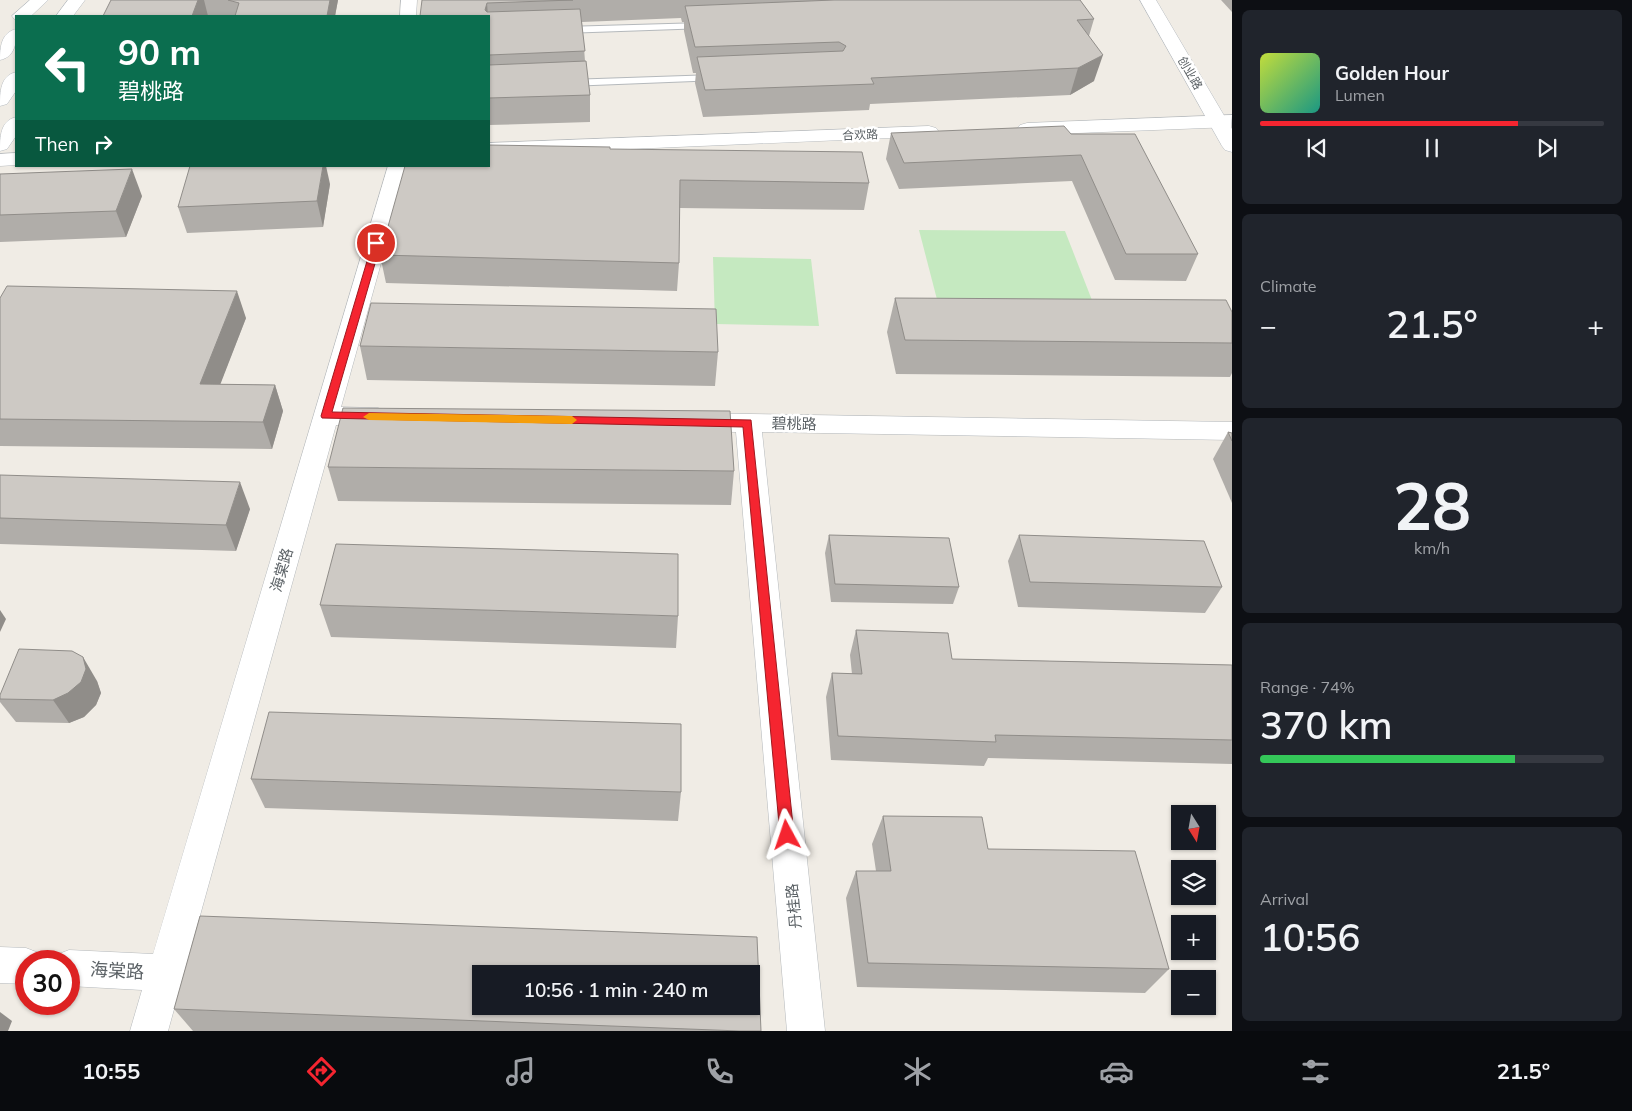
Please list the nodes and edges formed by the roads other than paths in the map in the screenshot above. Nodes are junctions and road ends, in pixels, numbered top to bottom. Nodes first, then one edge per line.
1 (42, 0) edge
2 (77, 0) edge
3 (81, 0) edge
4 (409, 0) edge
5 (1148, 0) edge
6 (1159, 0) edge
7 (22, 15) edge
8 (32, 15) edge
9 (65, 15) edge
10 (75, 15) edge
11 (408, 15) edge
12 (15, 21) edge
13 (718, 26) edge
14 (548, 31) edge
15 (0, 34) edge
16 (15, 35) edge
17 (0, 54) edge
18 (726, 77) edge
19 (15, 79) edge
20 (558, 83) edge
21 (0, 100) edge
22 (1227, 122) edge
23 (15, 124) edge
24 (1008, 130) edge
25 (948, 132) edge
26 (0, 145) edge
27 (1232, 146) edge
28 (490, 149) edge
29 (15, 159) edge
30 (0, 160) edge
31 (398, 167) edge
32 (326, 416) junction
33 (405, 417) edge
34 (669, 422) edge
35 (748, 423) junction
36 (1232, 431) edge
37 (0, 965) edge
38 (15, 966) edge
39 (80, 969) edge
40 (164, 973) junction
41 (149, 1031) edge
42 (806, 1031) edge

1 - 7 street
1 - 8 street
2 - 9 street
3 - 10 street
4 - 11 street
5 - 22 street, 创业路
6 - 22 street, 创业路
12 - 15 street
13 - 14 lane
16 - 17 street
18 - 20 lane
19 - 21 street
22 - 24 street
22 - 27 street, 创业路
23 - 26 street
25 - 28 street, 合欢路
29 - 30 street
31 - 32 street, 海棠路
32 - 33 street
32 - 40 street, 海棠路
34 - 35 street, 碧桃路
35 - 36 street, 碧桃路
35 - 42 street, 丹桂路
37 - 38 street
39 - 40 street, 海棠路
40 - 41 street, 海棠路

